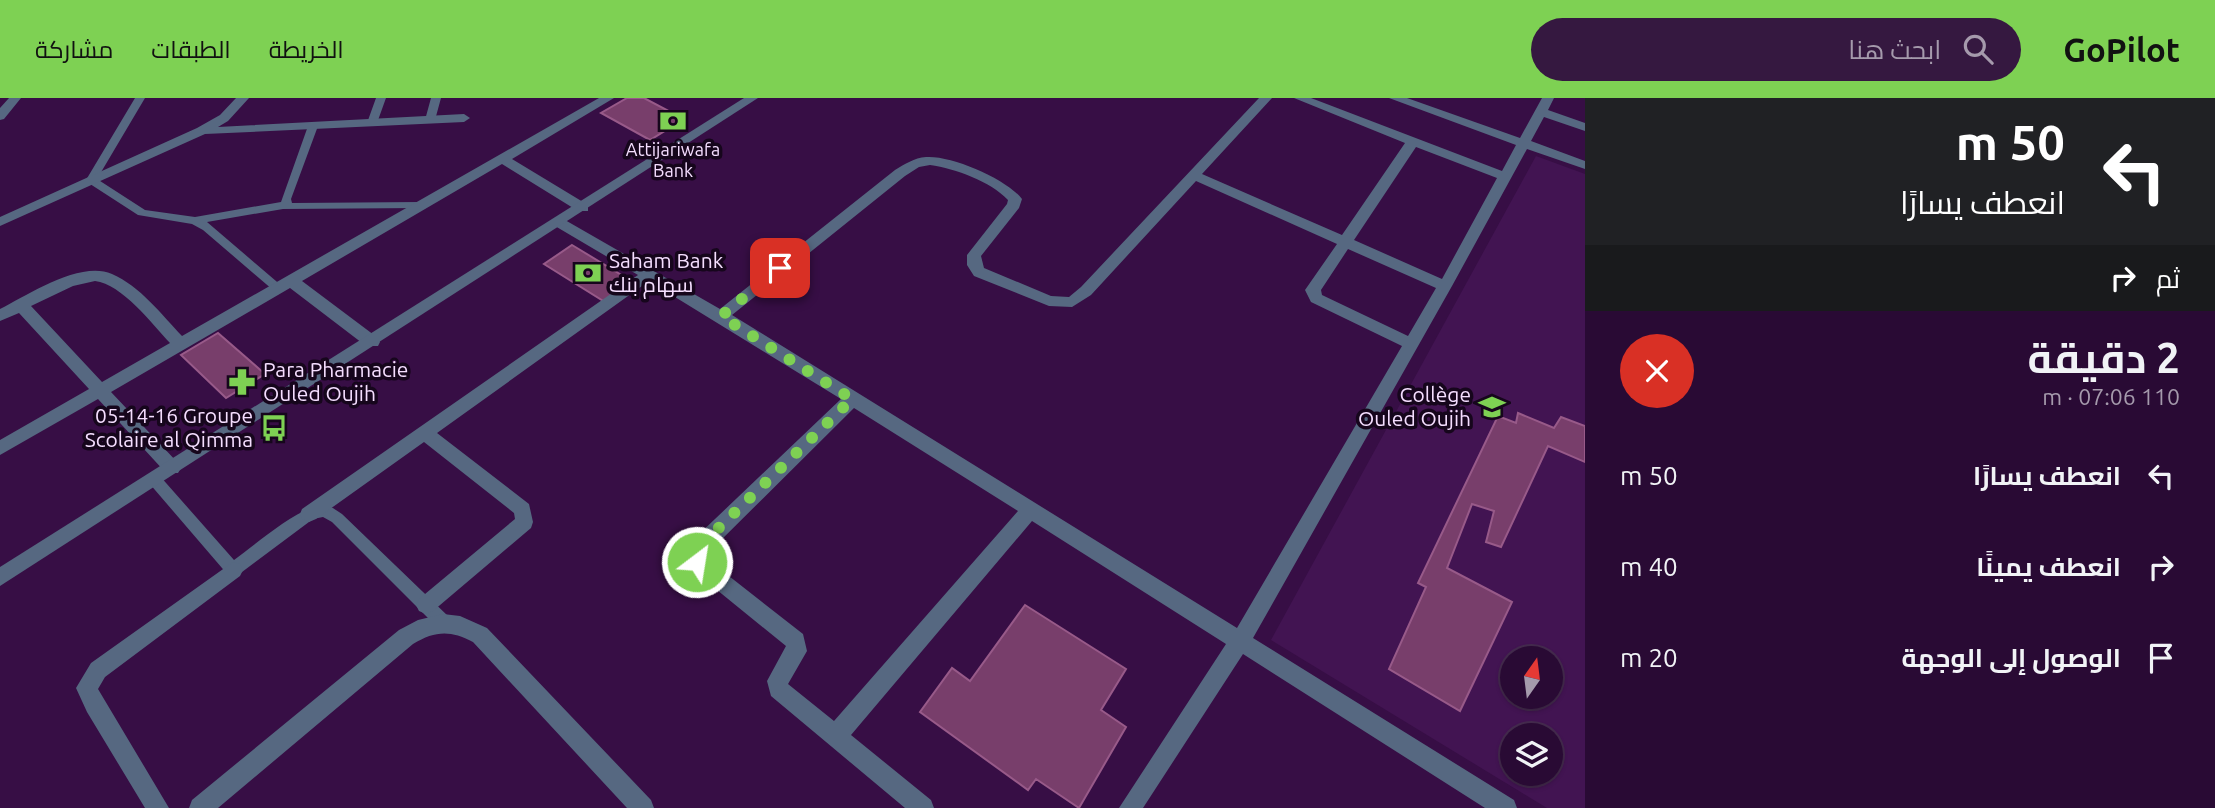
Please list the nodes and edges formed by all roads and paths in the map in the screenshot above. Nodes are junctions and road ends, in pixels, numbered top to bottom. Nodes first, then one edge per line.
1 (15, 98) edge
2 (140, 98) edge
3 (243, 98) edge
4 (381, 98) edge
5 (436, 98) edge
6 (608, 98) edge
7 (752, 98) edge
8 (1266, 98) edge
9 (1300, 98) edge
10 (1343, 98) edge
11 (1395, 98) edge
12 (1549, 98) edge
13 (1332, 110) junction
14 (1540, 111) junction
15 (0, 116) edge
16 (464, 118) dead end
17 (430, 120) junction
18 (372, 123) junction
19 (313, 126) junction
20 (1585, 127) edge
21 (201, 131) junction
22 (1413, 141) junction
23 (1524, 144) junction
24 (501, 158) junction
25 (1585, 165) edge
26 (1195, 176) junction
27 (1506, 177) junction
28 (91, 180) junction
29 (286, 205) junction
30 (420, 205) junction
31 (583, 208) junction
32 (195, 221) junction
33 (0, 222) edge
34 (560, 222) junction
35 (1344, 242) junction
36 (649, 274) junction
37 (284, 284) junction
38 (1445, 286) junction
39 (21, 305) junction
40 (0, 316) edge
41 (721, 316) junction
42 (372, 342) junction
43 (180, 343) junction
44 (1411, 344) junction
45 (100, 390) junction
46 (852, 399) junction
47 (425, 433) junction
48 (0, 448) edge
49 (172, 468) junction
50 (153, 480) junction
51 (1030, 510) junction
52 (309, 514) junction
53 (233, 570) junction
54 (0, 577) edge
55 (426, 605) junction
56 (443, 622) junction
57 (1240, 641) junction
58 (836, 736) junction
59 (158, 808) edge
60 (200, 808) edge
61 (643, 808) edge
62 (923, 808) edge
63 (1130, 808) edge
64 (1506, 808) edge

1 - 15 street
2 - 28 lane
3 - 21 street
4 - 18 lane
5 - 17 lane
6 - 24 street
7 - 31 street
8 - 26 street
9 - 13 street
10 - 13 street
11 - 23 street
12 - 14 street
13 - 22 street
14 - 20 street
14 - 23 street
16 - 17 street
17 - 18 street
18 - 19 street
19 - 21 street
19 - 29 lane
21 - 28 street
22 - 27 street
22 - 35 street
23 - 25 street
23 - 27 street
24 - 30 street
24 - 31 street
26 - 35 street
26 - 41 street
27 - 38 street
28 - 32 lane
28 - 33 street
29 - 30 lane
29 - 32 lane
30 - 37 street
31 - 34 street
32 - 37 lane
34 - 36 street
34 - 42 street
35 - 38 street
35 - 44 street
36 - 41 street
36 - 47 street
37 - 42 street
37 - 43 street
38 - 44 street
39 - 40 street
39 - 43 street
39 - 45 street
41 - 46 street
42 - 49 street
43 - 45 street
44 - 57 street
45 - 48 street
45 - 49 street
46 - 51 street
46 - 58 street
47 - 52 street
47 - 55 street
49 - 50 street
50 - 53 lane
50 - 54 street
51 - 57 street
51 - 58 street
52 - 53 lane
52 - 55 lane
53 - 59 street
55 - 56 lane
56 - 60 street
56 - 61 street
57 - 63 street
57 - 64 street
58 - 62 street

